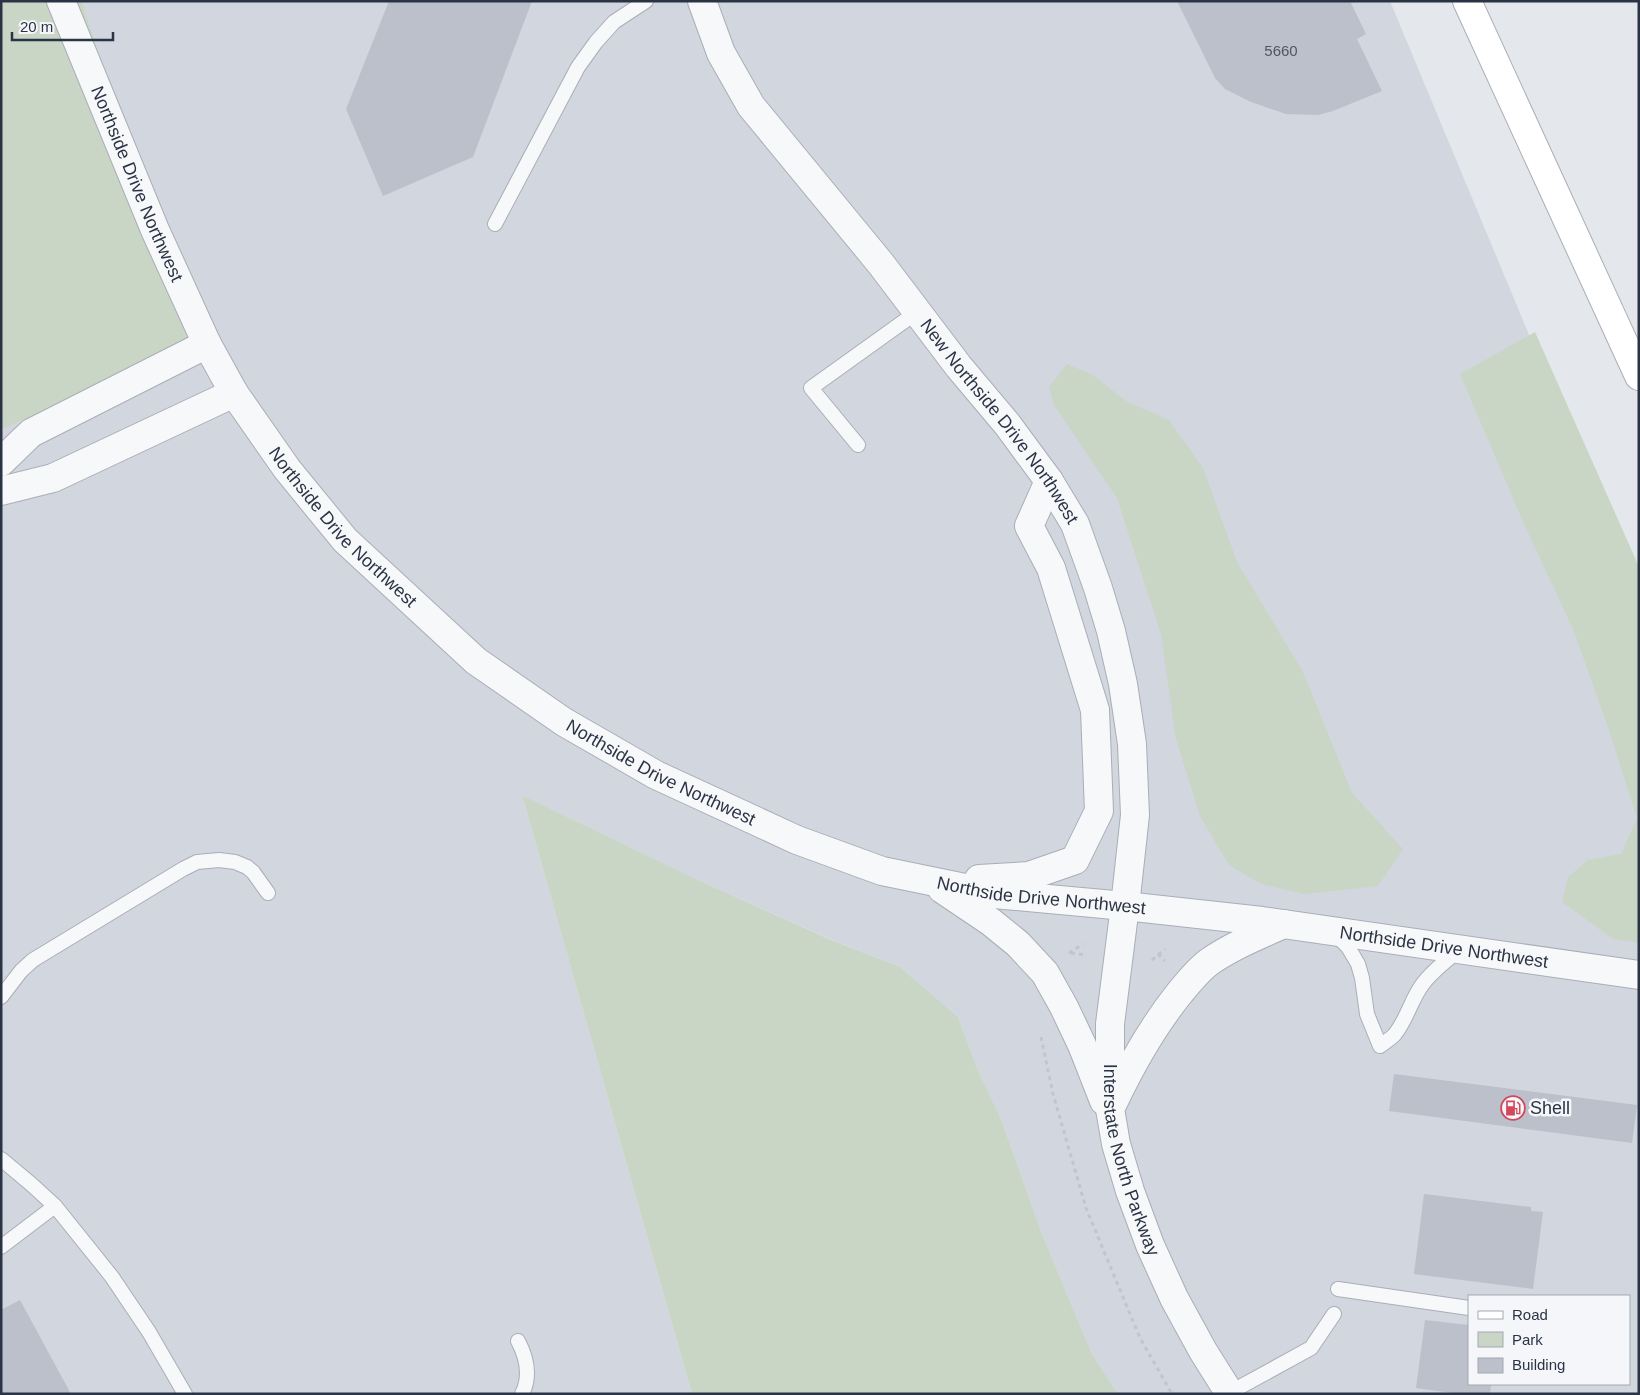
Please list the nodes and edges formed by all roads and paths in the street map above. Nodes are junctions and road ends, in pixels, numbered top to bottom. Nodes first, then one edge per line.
1 (61, 1) edge
2 (646, 1) edge
3 (702, 1) edge
4 (1467, 1) edge
5 (495, 224) dead end
6 (917, 312) junction
7 (207, 344) junction
8 (1639, 376) edge
9 (234, 393) junction
10 (858, 445) dead end
11 (1, 462) edge
12 (1049, 481) junction
13 (1, 491) edge
14 (930, 881) junction
15 (268, 893) dead end
16 (1125, 906) junction
17 (1284, 924) junction
18 (1332, 931) junction
19 (1462, 948) junction
20 (1165, 949) dead end
21 (1070, 953) dead end
22 (1090, 955) dead end
23 (1152, 960) dead end
24 (1639, 975) edge
25 (1, 997) edge
26 (1040, 1031) dead end
27 (1111, 1116) junction
28 (1, 1159) edge
29 (55, 1206) junction
30 (1, 1247) edge
31 (1338, 1289) dead end
32 (1468, 1308) edge
33 (1334, 1314) dead end
34 (518, 1341) dead end
35 (1230, 1393) edge
36 (185, 1394) edge
37 (522, 1394) edge
38 (1172, 1394) edge

1 - 7 street, Northside Drive Northwest
2 - 5 lane
3 - 6 street, New Northside Drive Northwest
4 - 8 main road
6 - 10 lane
6 - 12 street, New Northside Drive Northwest
7 - 9 street, Northside Drive Northwest
7 - 11 street
9 - 13 street
9 - 14 street, Northside Drive Northwest
12 - 14 street
12 - 16 street, New Northside Drive Northwest
14 - 16 street, Northside Drive Northwest
14 - 27 street
15 - 25 lane
16 - 17 street, Northside Drive Northwest
16 - 27 street, Interstate North Parkway
17 - 18 street, Northside Drive Northwest
17 - 27 street
18 - 19 street, Northside Drive Northwest
18 - 19 lane
19 - 24 street, Northside Drive Northwest
20 - 23 path
21 - 22 path
26 - 38 path
27 - 35 street, Interstate North Parkway
28 - 29 lane
29 - 30 lane
29 - 36 lane
31 - 32 lane
33 - 35 lane
34 - 37 lane

